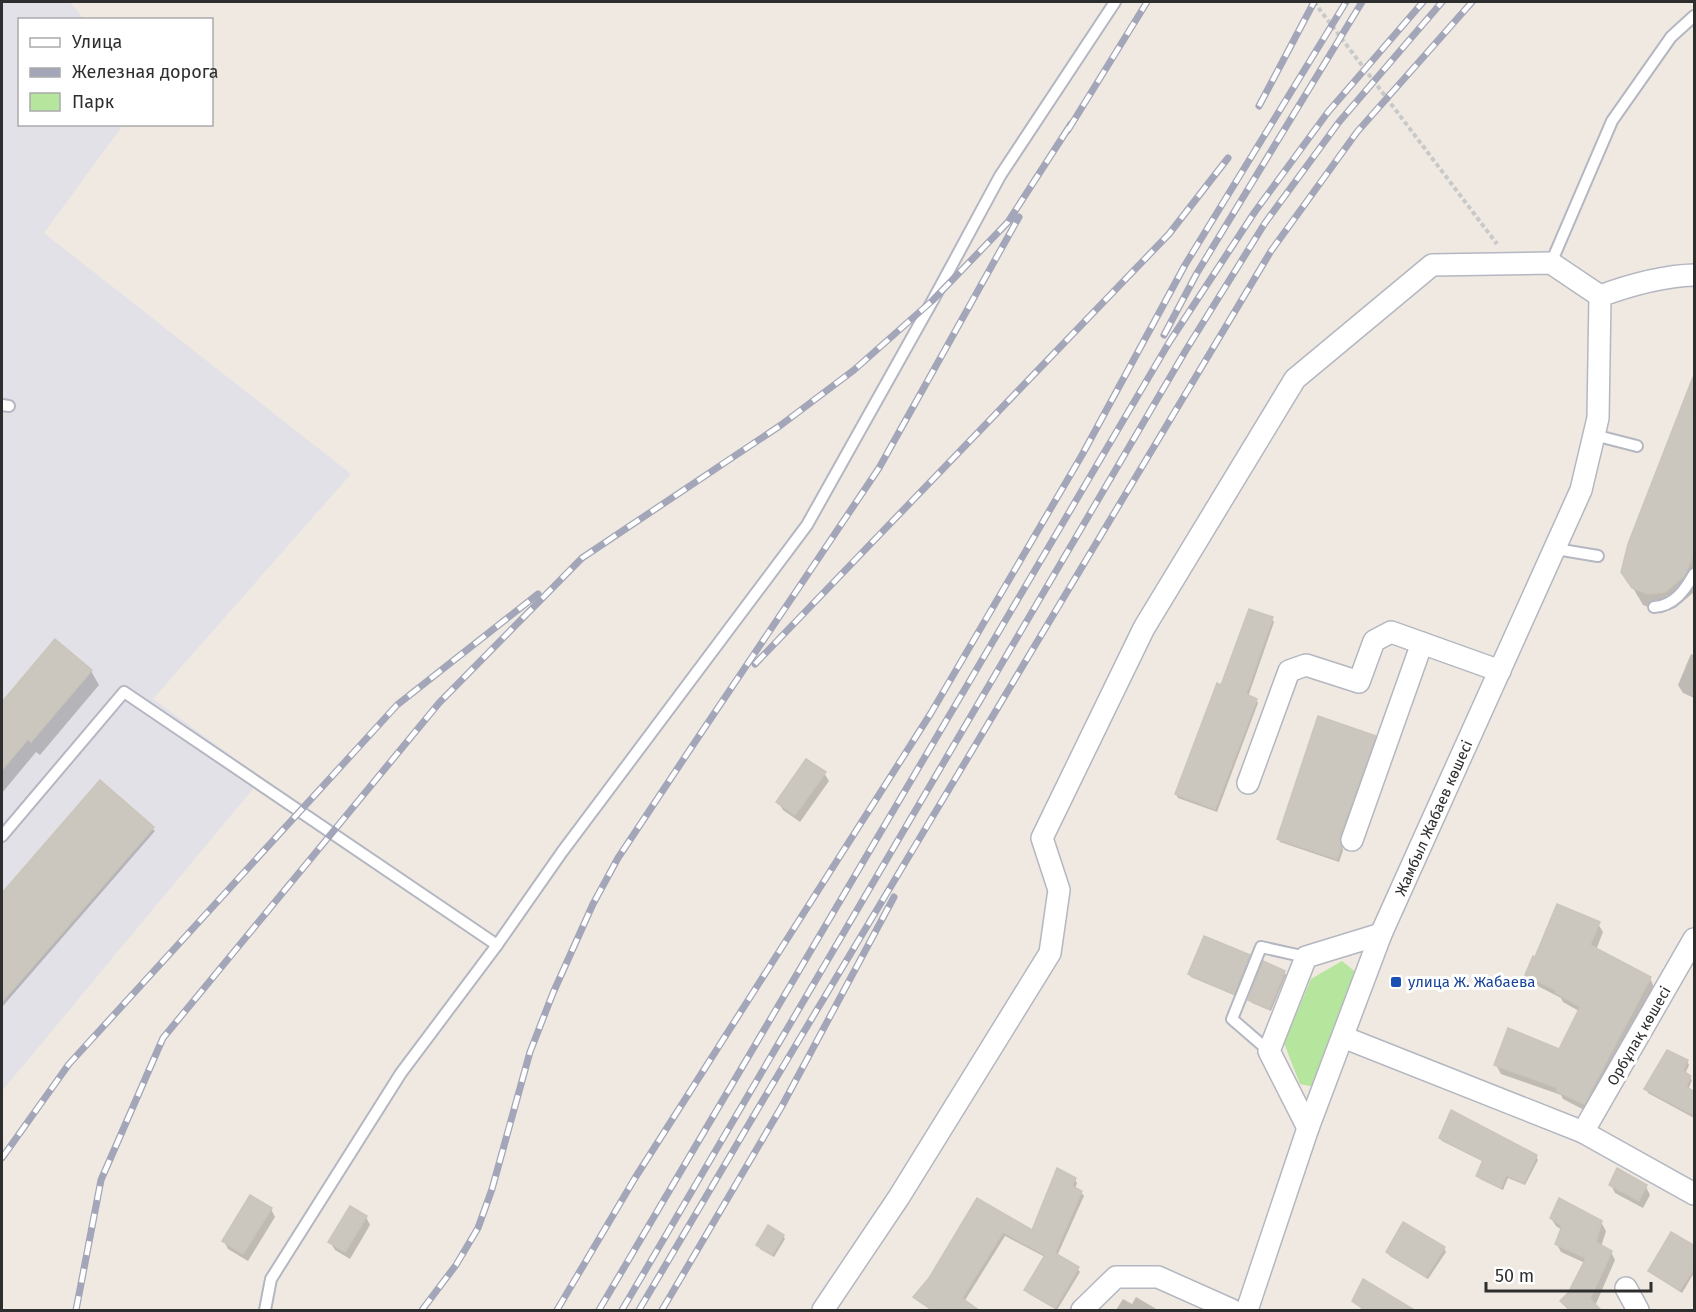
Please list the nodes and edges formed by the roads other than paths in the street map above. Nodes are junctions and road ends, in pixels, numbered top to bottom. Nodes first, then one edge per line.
1 (1115, 2) edge
2 (1695, 16) edge
3 (1551, 263) junction
4 (1695, 275) edge
5 (1600, 296) junction
6 (1594, 435) junction
7 (1637, 446) dead end
8 (1556, 549) junction
9 (1598, 556) dead end
10 (1695, 574) edge
11 (1654, 607) dead end
12 (1422, 643) junction
13 (1500, 671) junction
14 (1248, 783) dead end
15 (2, 836) edge
16 (1352, 840) dead end
17 (1381, 934) junction
18 (1695, 939) edge
19 (497, 945) junction
20 (1305, 957) junction
21 (1343, 1036) junction
22 (1269, 1051) junction
23 (1308, 1128) junction
24 (1583, 1132) junction
25 (1695, 1194) edge
26 (1626, 1288) dead end
27 (268, 1299) junction
28 (260, 1311) edge
29 (266, 1311) edge
30 (823, 1311) edge
31 (1082, 1311) edge
32 (1232, 1311) edge
33 (1247, 1311) edge
34 (1638, 1311) edge

1 - 19 lane
2 - 3 lane
3 - 5 street
3 - 30 street
4 - 5 street
5 - 6 street, Жамбыл Жабаев көшесі
6 - 7 lane
6 - 8 street, Жамбыл Жабаев көшесі
8 - 9 lane
8 - 13 street, Жамбыл Жабаев көшесі
10 - 11 lane
12 - 13 street
12 - 14 street
12 - 16 street
13 - 17 street, Жамбыл Жабаев көшесі
15 - 19 lane
17 - 20 street
17 - 21 street, Жамбыл Жабаев көшесі
18 - 24 street, Орбұлақ көшесі
19 - 27 lane
20 - 22 street
20 - 22 lane
21 - 23 street, Жамбыл Жабаев көшесі
21 - 24 street
22 - 23 street
23 - 33 street, Жамбыл Жабаев көшесі
24 - 25 street
26 - 34 street
27 - 28 lane
27 - 29 lane
31 - 32 street

